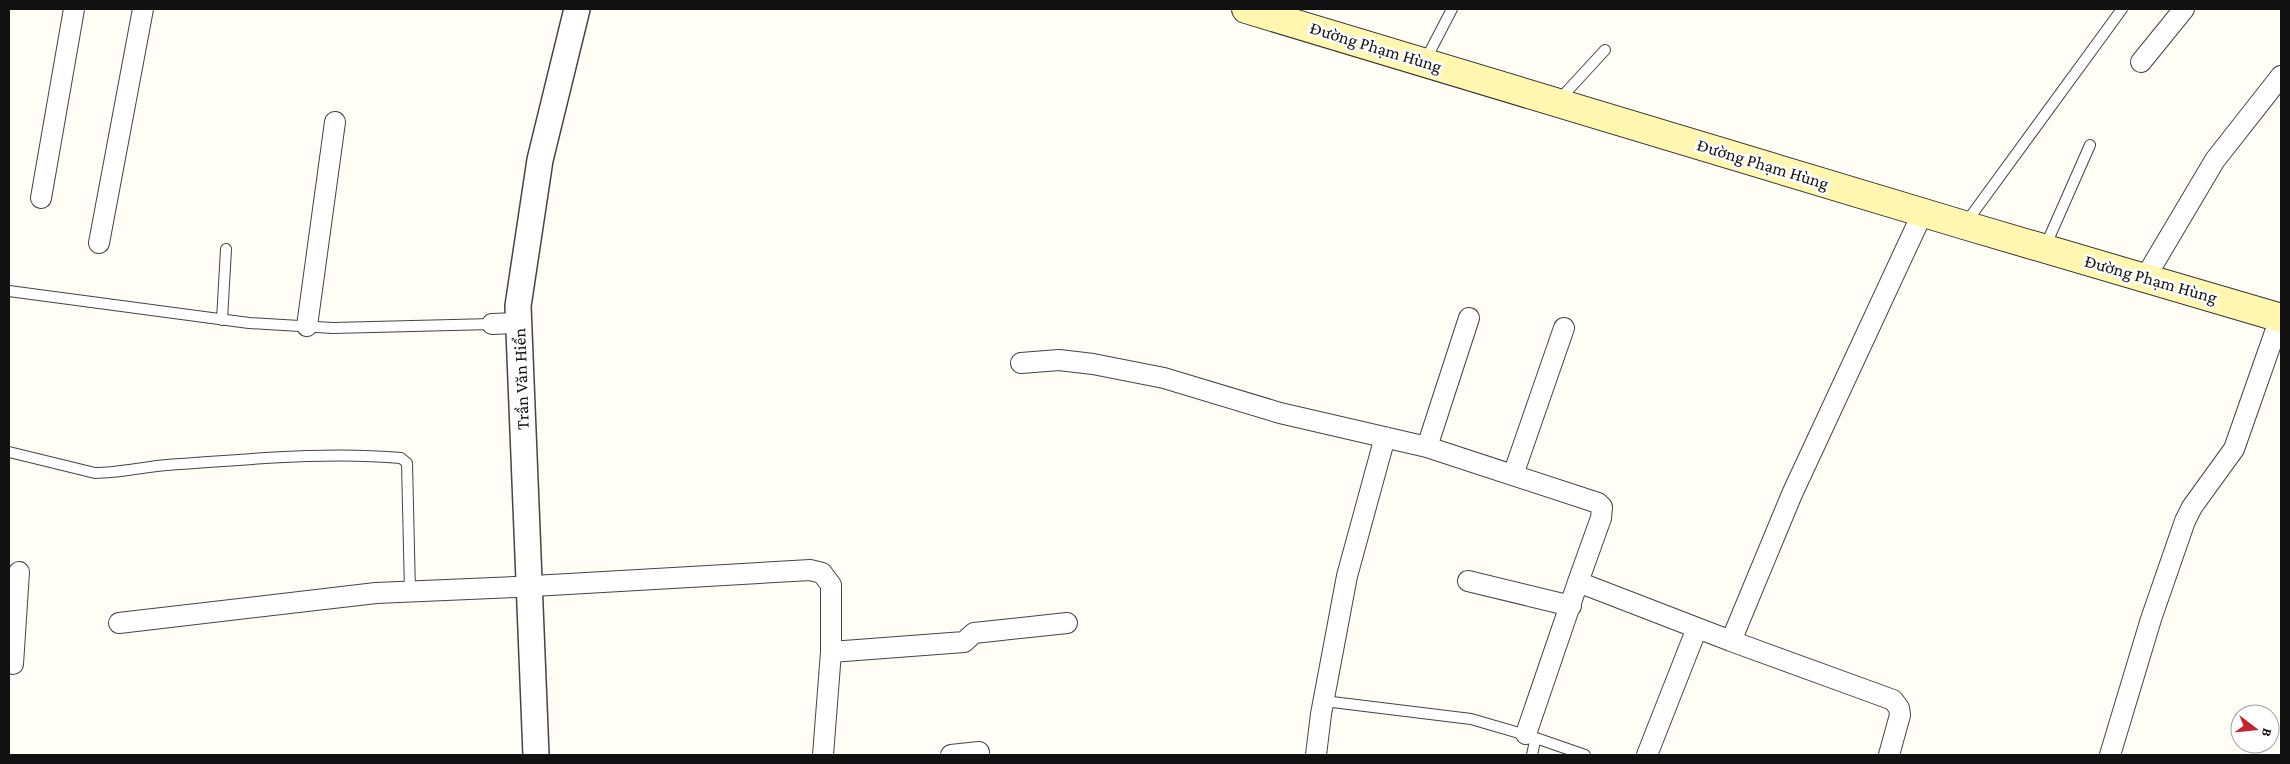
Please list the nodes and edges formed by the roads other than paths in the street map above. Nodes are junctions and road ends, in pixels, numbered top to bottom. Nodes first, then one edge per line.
1 (74, 9) edge
2 (143, 9) edge
3 (1246, 9) edge
4 (1452, 9) edge
5 (2122, 9) edge
6 (2184, 9) edge
7 (575, 14) edge
8 (1282, 14) edge
9 (1605, 50) dead end
10 (1425, 62) junction
11 (2141, 62) dead end
12 (2281, 76) edge
13 (1557, 102) junction
14 (335, 122) dead end
15 (2090, 145) dead end
16 (41, 198) dead end
17 (1923, 212) junction
18 (1964, 225) junction
19 (99, 243) dead end
20 (2045, 248) junction
21 (226, 249) dead end
22 (2145, 278) junction
23 (9, 291) edge
24 (1469, 318) dead end
25 (2281, 318) edge
26 (222, 320) junction
27 (505, 324) junction
28 (307, 326) junction
29 (1564, 328) dead end
30 (1021, 363) dead end
31 (1385, 437) junction
32 (1427, 447) junction
33 (9, 452) edge
34 (1513, 475) junction
35 (19, 572) dead end
36 (1468, 581) dead end
37 (1578, 582) junction
38 (518, 587) junction
39 (410, 592) junction
40 (1570, 606) junction
41 (119, 623) dead end
42 (1067, 624) dead end
43 (1697, 628) junction
44 (1731, 642) junction
45 (831, 652) junction
46 (15, 664) edge
47 (1324, 702) junction
48 (1530, 736) junction
49 (979, 752) dead end
50 (536, 755) edge
51 (823, 755) edge
52 (951, 755) edge
53 (1316, 755) edge
54 (1532, 755) edge
55 (1585, 755) edge
56 (1647, 755) edge
57 (1889, 755) edge
58 (2110, 755) edge

1 - 16 street
2 - 19 street
3 - 8 main road, Đường Phạm Hùng
4 - 10 lane
5 - 18 lane
6 - 11 street
7 - 27 street, Trần Văn Hiển
8 - 10 main road, Đường Phạm Hùng
9 - 13 lane
10 - 13 main road, Đường Phạm Hùng
12 - 22 street
13 - 17 main road, Đường Phạm Hùng
14 - 28 street
15 - 20 lane
17 - 18 main road, Đường Phạm Hùng
17 - 44 street
18 - 20 main road, Đường Phạm Hùng
20 - 22 main road, Đường Phạm Hùng
21 - 26 lane
22 - 25 main road, Đường Phạm Hùng
23 - 26 lane
24 - 32 street
25 - 58 street
26 - 28 lane
27 - 28 lane
27 - 38 street, Trần Văn Hiển
29 - 34 street
30 - 31 street
31 - 32 street
31 - 47 street
32 - 34 street
33 - 39 lane
34 - 37 street
35 - 46 street
36 - 40 street
37 - 40 street
37 - 43 street
38 - 39 street
38 - 45 street
38 - 50 street, Trần Văn Hiển
39 - 41 street
40 - 48 street
42 - 45 street
43 - 44 street
43 - 56 street
44 - 57 street
45 - 51 street
47 - 48 lane
47 - 53 street
48 - 54 lane
48 - 55 lane
49 - 52 street

